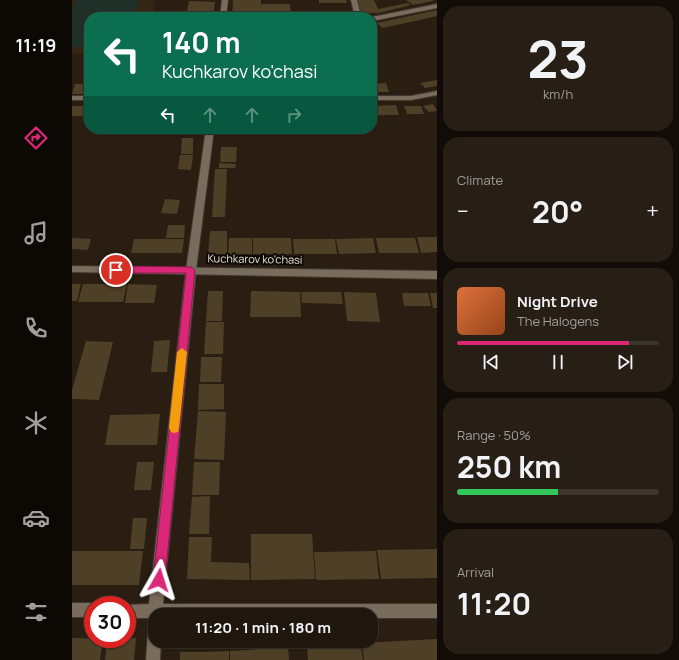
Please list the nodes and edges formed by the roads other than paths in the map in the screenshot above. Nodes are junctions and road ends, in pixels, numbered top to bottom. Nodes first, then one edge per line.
1 (225, 0) edge
2 (354, 0) edge
3 (437, 6) edge
4 (224, 12) edge
5 (357, 12) edge
6 (377, 18) edge
7 (437, 93) edge
8 (72, 98) edge
9 (84, 98) edge
10 (377, 98) edge
11 (209, 134) edge
12 (72, 269) edge
13 (191, 270) junction
14 (437, 275) edge
15 (156, 608) edge
16 (72, 610) edge
17 (84, 610) edge
18 (437, 611) edge
19 (136, 612) edge
20 (378, 612) edge
21 (148, 614) edge
22 (154, 648) edge
23 (153, 660) edge

1 - 4 street
2 - 5 street
3 - 6 street
7 - 10 street
8 - 9 street
11 - 13 street
12 - 13 street, Kuchkarov ko'chasi
13 - 14 street, Kuchkarov ko'chasi
13 - 15 street
16 - 17 street
18 - 20 street
19 - 21 street
22 - 23 street

